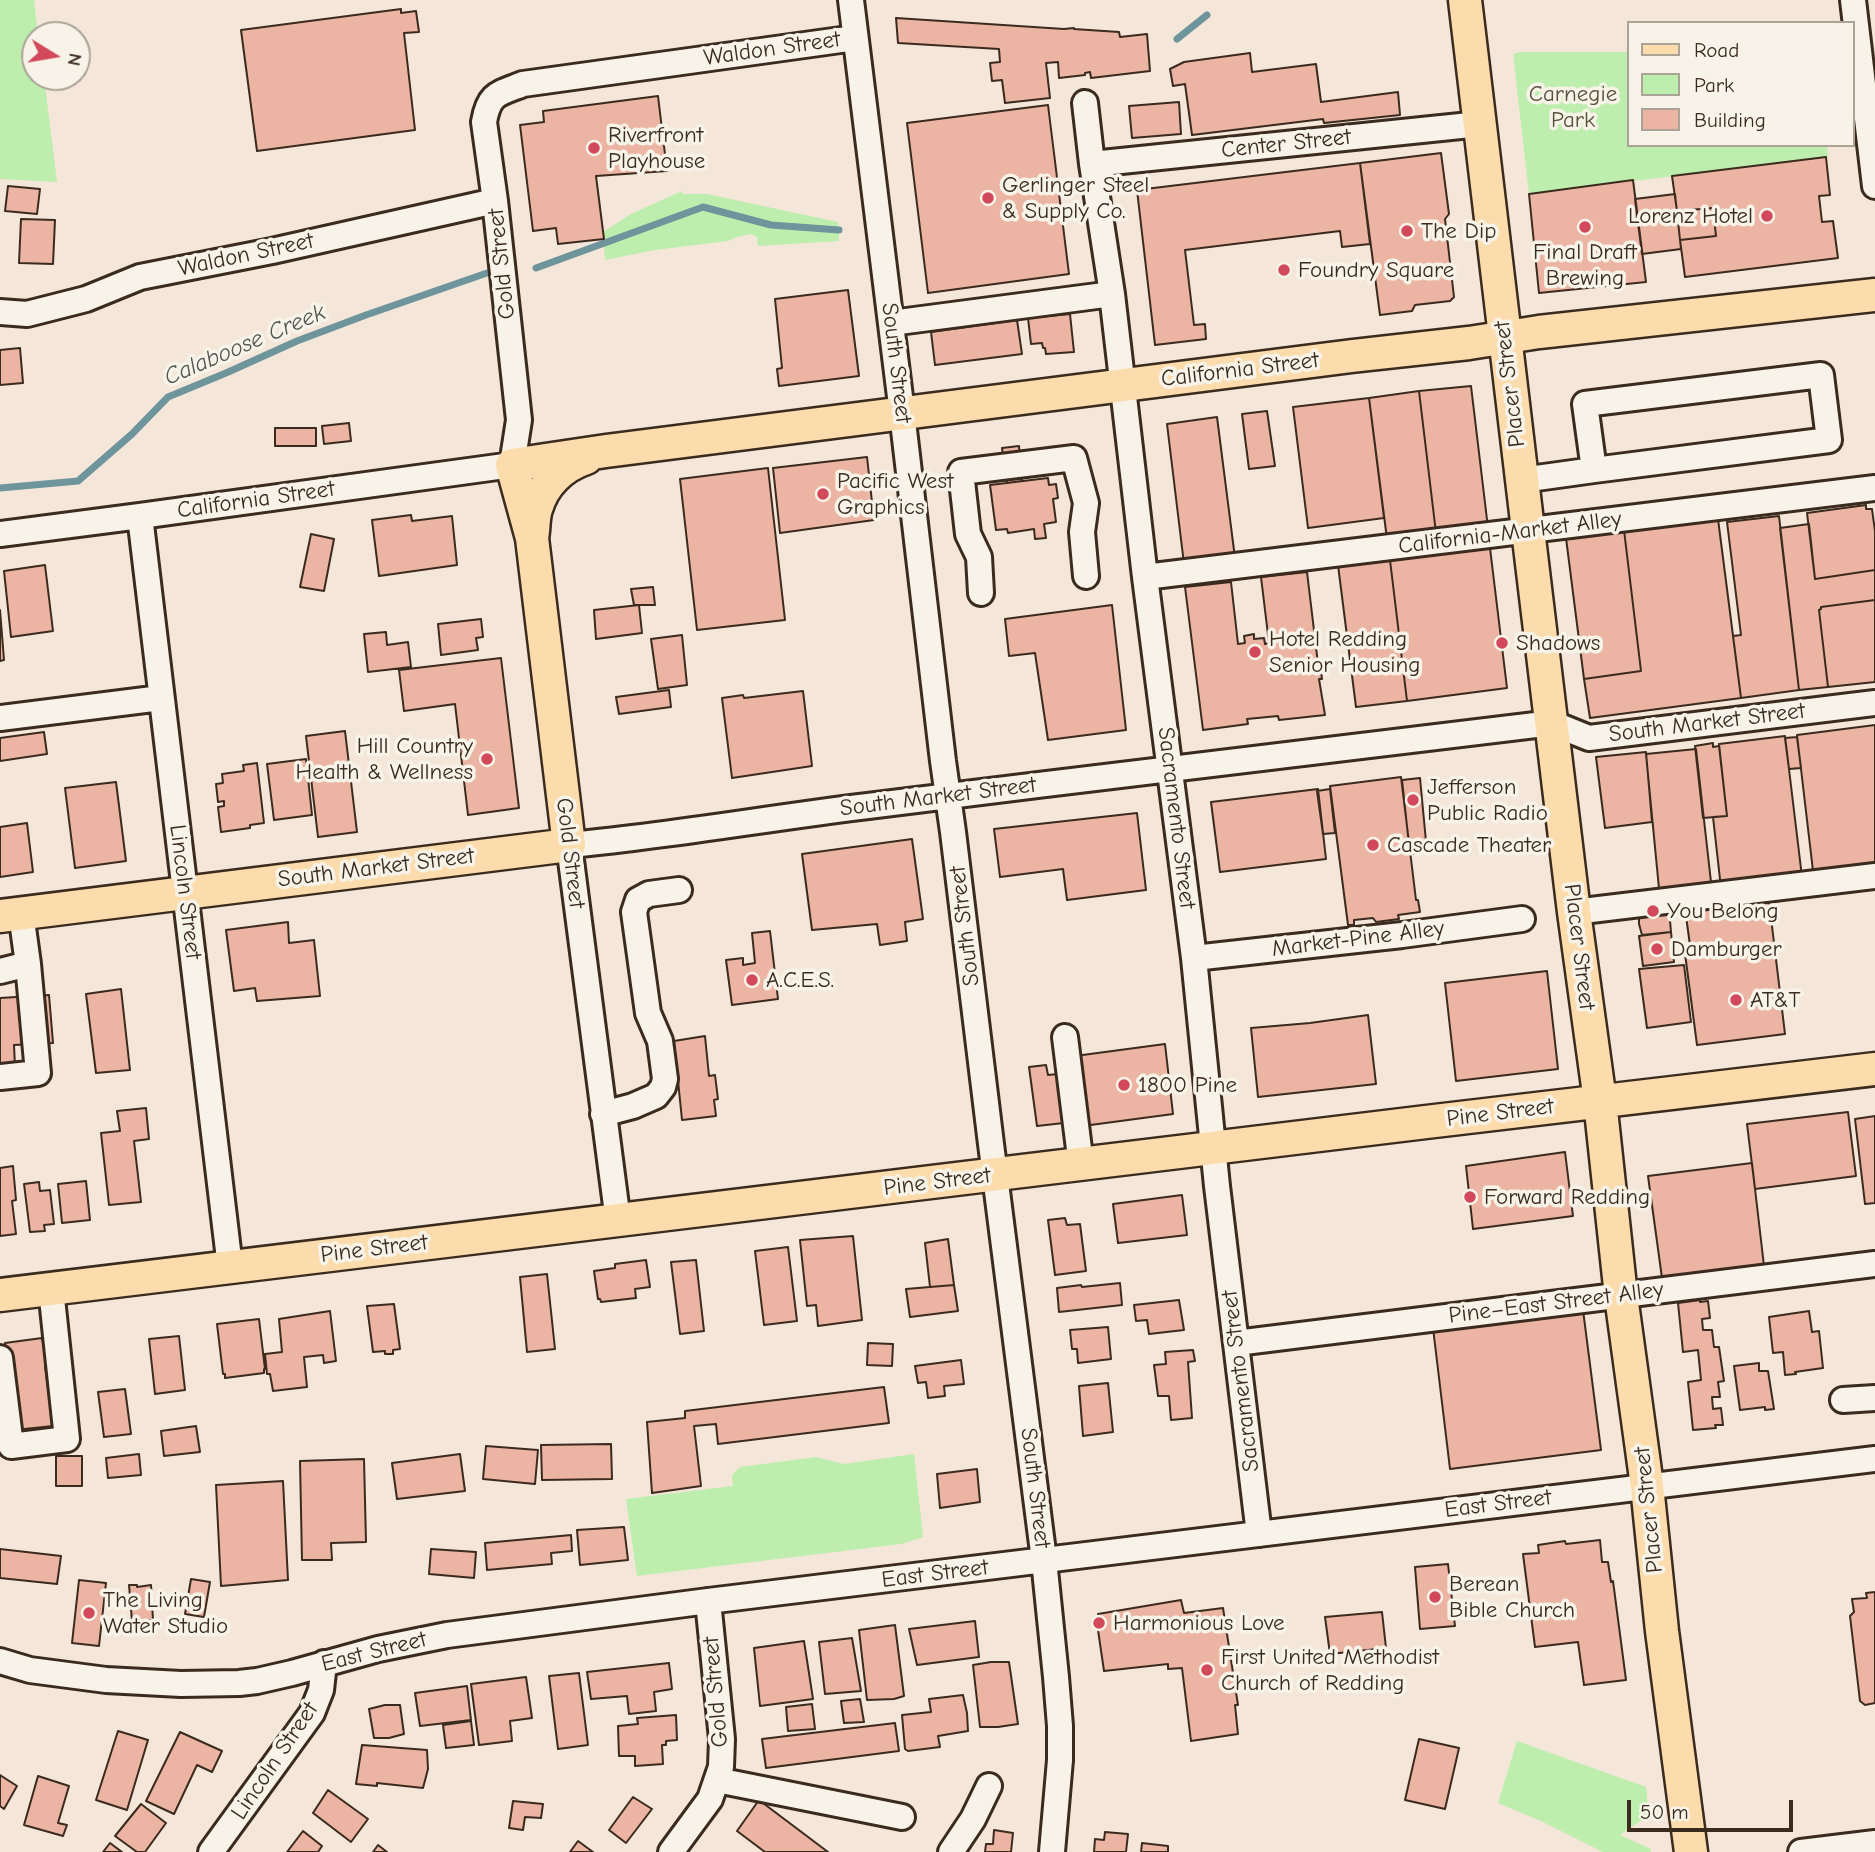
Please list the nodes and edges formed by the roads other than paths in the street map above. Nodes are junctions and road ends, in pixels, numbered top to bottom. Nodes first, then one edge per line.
1 (851, 0) edge
2 (1465, 0) edge
3 (1853, 0) edge
4 (855, 38) junction
5 (523, 83) joint
6 (1086, 103) dead end
7 (1480, 124) junction
8 (1092, 164) junction
9 (1875, 186) edge
10 (495, 201) junction
11 (1112, 294) junction
12 (1875, 295) edge
13 (0, 312) edge
14 (891, 323) junction
15 (1505, 338) junction
16 (1122, 386) junction
17 (902, 413) junction
18 (606, 451) junction
19 (512, 465) junction
20 (1594, 470) junction
21 (1522, 480) junction
22 (546, 487) joint
23 (1875, 488) edge
24 (140, 516) junction
25 (1528, 530) junction
26 (0, 534) edge
27 (532, 538) junction
28 (1086, 576) dead end
29 (1145, 577) junction
30 (981, 593) dead end
31 (160, 698) junction
32 (1875, 704) edge
33 (0, 718) edge
34 (1552, 723) junction
35 (1171, 768) junction
36 (948, 796) junction
37 (569, 845) junction
38 (1875, 876) edge
39 (679, 890) dead end
40 (186, 891) junction
41 (1574, 912) junction
42 (10, 914) edge
43 (1522, 919) dead end
44 (1194, 958) junction
45 (28, 964) junction
46 (0, 971) edge
47 (1065, 1037) dead end
48 (1875, 1069) edge
49 (0, 1077) edge
50 (1600, 1101) junction
51 (603, 1114) junction
52 (1214, 1148) junction
53 (1081, 1165) junction
54 (995, 1175) junction
55 (618, 1221) junction
56 (1875, 1264) edge
57 (230, 1267) junction
58 (51, 1289) junction
59 (0, 1296) edge
60 (1621, 1296) junction
61 (1236, 1343) junction
62 (0, 1358) edge
63 (1875, 1398) edge
64 (1843, 1400) dead end
65 (1875, 1459) edge
66 (1647, 1486) junction
67 (1259, 1534) junction
68 (1044, 1560) junction
69 (708, 1601) junction
70 (0, 1661) edge
71 (324, 1663) junction
72 (717, 1780) junction
73 (989, 1786) dead end
74 (902, 1817) dead end
75 (1875, 1843) edge
76 (211, 1852) edge
77 (671, 1852) edge
78 (951, 1852) edge
79 (1052, 1852) edge
80 (1691, 1852) edge
81 (1801, 1852) edge

1 - 4 street, South Street
2 - 7 main road, Placer Street
3 - 9 street
4 - 5 street, Waldon Street
4 - 14 street, South Street
5 - 10 street, Gold Street
6 - 8 street, Sacramento Street
7 - 8 street, Center Street
7 - 15 main road, Placer Street
8 - 11 street, Sacramento Street
10 - 13 street, Waldon Street
10 - 19 street, Gold Street
11 - 14 street
11 - 16 street, Sacramento Street
12 - 15 main road, California Street
14 - 17 street, South Street
15 - 16 main road, California Street
15 - 21 main road, Placer Street
16 - 17 main road, California Street
16 - 29 street, Sacramento Street
17 - 18 main road, California Street
17 - 36 street, South Street
18 - 19 main road, California Street
18 - 22 main road, California Street
19 - 24 street, California Street
19 - 27 main road
20 - 20 street
20 - 21 street
21 - 25 main road, Placer Street
22 - 27 main road, Gold Street
23 - 25 street, California-Market Alley
24 - 26 street, California Street
24 - 31 street, Lincoln Street
25 - 29 street, California-Market Alley
25 - 34 main road, Placer Street
27 - 37 main road, Gold Street
28 - 30 street
29 - 35 street, Sacramento Street
31 - 33 street
31 - 40 street, Lincoln Street
32 - 34 street, South Market Street
34 - 35 street, South Market Street
34 - 41 main road, Placer Street
35 - 36 street, South Market Street
35 - 44 street, Sacramento Street
36 - 37 street, South Market Street
36 - 54 street, South Street
37 - 40 main road, South Market Street
37 - 51 street, Gold Street
38 - 41 street
39 - 51 street
40 - 42 main road, South Market Street
40 - 57 street, Lincoln Street
41 - 50 main road, Placer Street
42 - 45 street
43 - 44 street, Market-Pine Alley
44 - 52 street, Sacramento Street
45 - 46 street
45 - 49 street
47 - 53 street
48 - 50 main road, Pine Street
50 - 52 main road, Pine Street
50 - 60 main road, Placer Street
51 - 55 street, Gold Street
52 - 53 main road, Pine Street
52 - 61 street, Sacramento Street
53 - 54 main road, Pine Street
54 - 55 main road, Pine Street
54 - 68 street, South Street
55 - 57 main road, Pine Street
56 - 60 street, Pine–East Street Alley
57 - 58 main road, Pine Street
58 - 59 main road, Pine Street
58 - 62 street
60 - 61 street, Pine–East Street Alley
60 - 66 main road, Placer Street
61 - 67 street, Sacramento Street
63 - 64 street
65 - 66 street, East Street
66 - 67 street, East Street
66 - 80 main road, Placer Street
67 - 68 street, East Street
68 - 69 street, East Street
68 - 79 street, South Street
69 - 71 street, East Street
69 - 72 street, Gold Street
70 - 71 street, East Street
71 - 76 street, Lincoln Street
72 - 74 street
72 - 77 street, Gold Street
73 - 78 street
75 - 81 street

